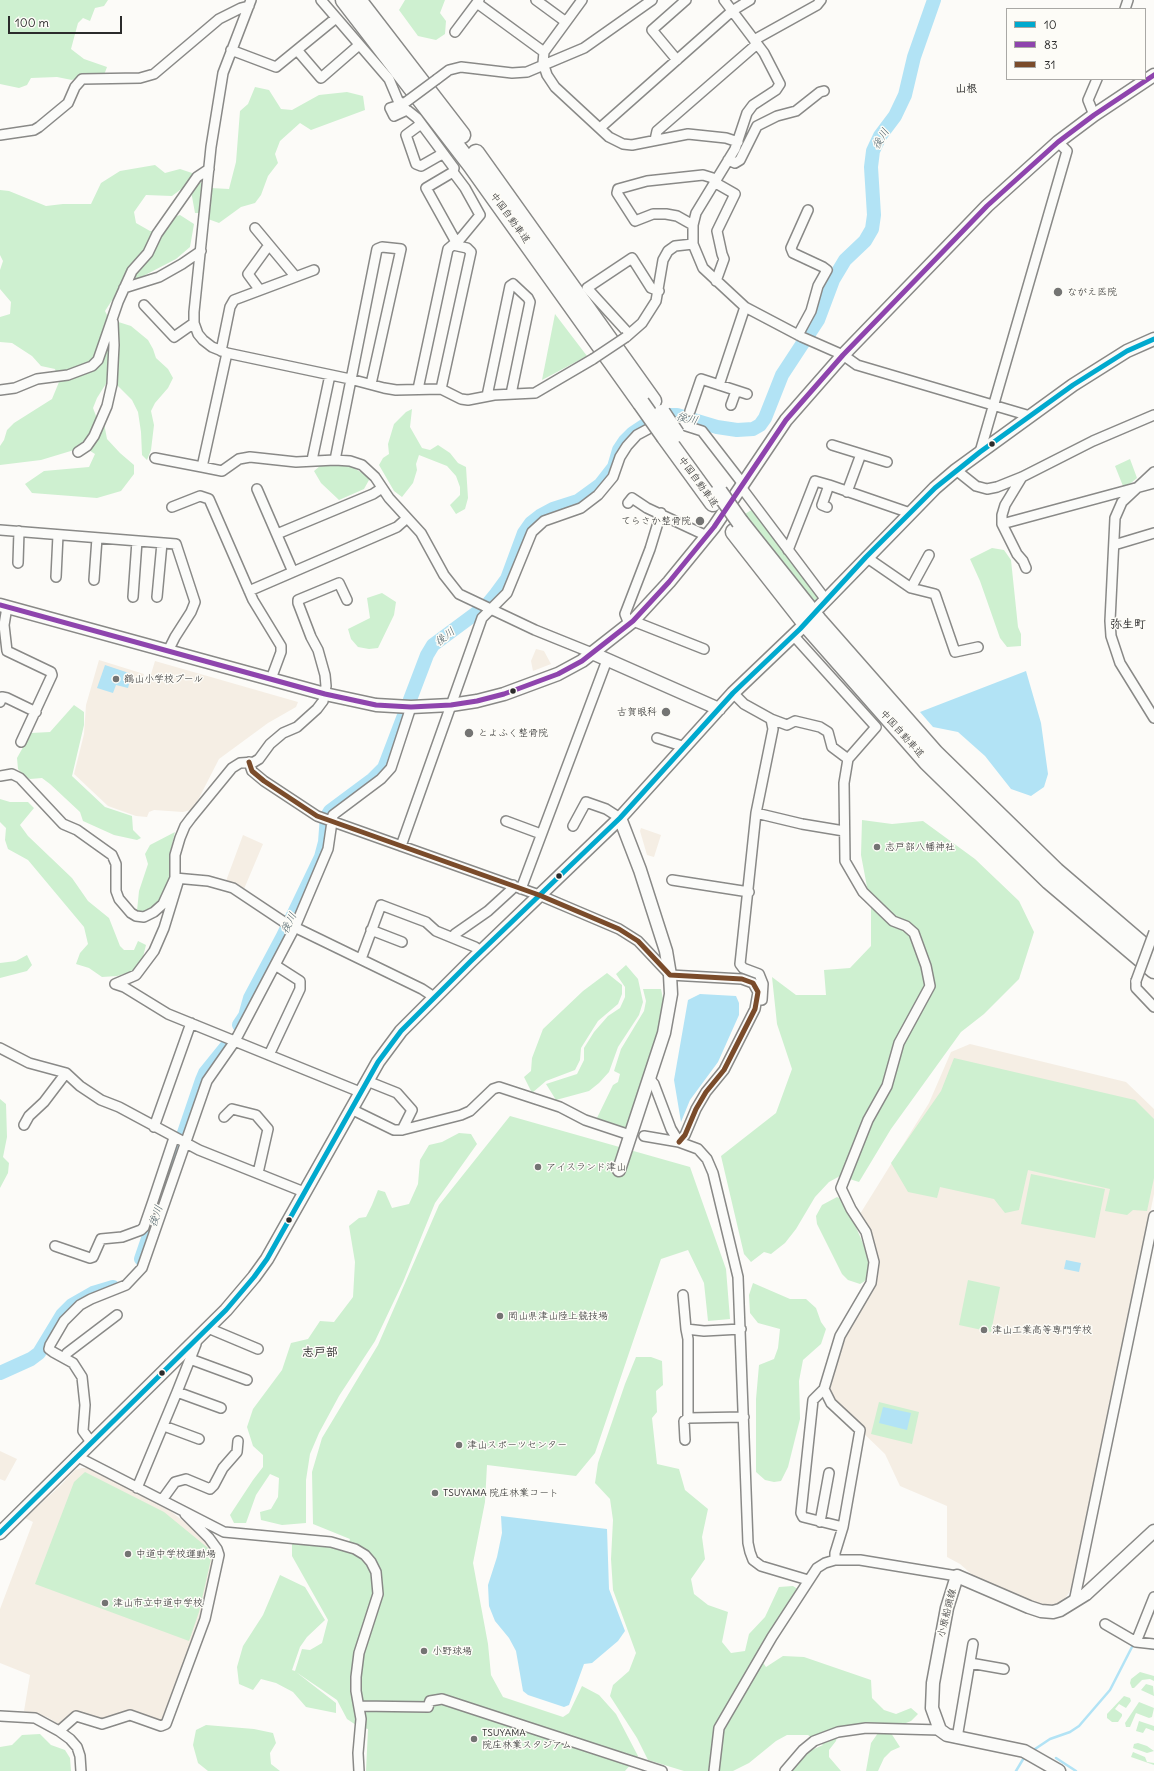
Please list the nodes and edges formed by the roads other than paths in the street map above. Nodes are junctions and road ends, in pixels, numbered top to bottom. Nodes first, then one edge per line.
1 (320, 0) edge
2 (344, 0) edge
3 (358, 0) edge
4 (536, 0) edge
5 (582, 0) edge
6 (652, 0) edge
7 (686, 0) edge
8 (724, 0) edge
9 (750, 0) edge
10 (821, 0) edge
11 (478, 2) edge
12 (250, 3) edge
13 (732, 11) junction
14 (336, 18) junction
15 (566, 22) junction
16 (455, 32) dead end
17 (756, 42) junction
18 (359, 46) junction
19 (231, 50) junction
20 (297, 50) junction
21 (544, 52) junction
22 (677, 60) junction
23 (544, 65) junction
24 (1097, 80) edge
25 (1145, 80) edge
26 (824, 91) dead end
27 (403, 103) junction
28 (1094, 115) junction
29 (421, 124) junction
30 (600, 128) junction
31 (0, 136) edge
32 (655, 140) junction
33 (738, 142) junction
34 (1058, 142) junction
35 (442, 154) junction
36 (728, 160) junction
37 (208, 169) junction
38 (453, 172) junction
39 (715, 181) junction
40 (808, 210) dead end
41 (693, 225) junction
42 (255, 228) dead end
43 (454, 243) junction
44 (693, 244) junction
45 (269, 245) junction
46 (201, 251) junction
47 (314, 270) dead end
48 (295, 276) junction
49 (716, 281) junction
50 (124, 288) junction
51 (259, 289) junction
52 (659, 291) junction
53 (144, 304) dead end
54 (746, 307) junction
55 (113, 319) junction
56 (194, 323) junction
57 (627, 336) junction
58 (800, 336) junction
59 (1154, 339) edge
60 (224, 352) junction
61 (843, 355) junction
62 (330, 375) junction
63 (350, 379) junction
64 (371, 384) junction
65 (719, 385) junction
66 (418, 389) junction
67 (441, 389) junction
68 (0, 390) edge
69 (736, 391) junction
70 (511, 394) junction
71 (747, 394) dead end
72 (487, 396) junction
73 (647, 402) junction
74 (731, 405) dead end
75 (993, 405) junction
76 (690, 411) dead end
77 (1154, 415) edge
78 (1030, 416) junction
79 (832, 445) dead end
80 (78, 452) dead end
81 (980, 452) junction
82 (861, 454) junction
83 (155, 458) dead end
84 (312, 460) junction
85 (335, 460) junction
86 (887, 462) dead end
87 (202, 467) junction
88 (956, 470) junction
89 (1154, 472) edge
90 (1022, 477) junction
91 (1154, 483) edge
92 (830, 485) junction
93 (742, 486) junction
94 (1138, 487) junction
95 (382, 488) junction
96 (257, 489) dead end
97 (847, 492) junction
98 (628, 503) dead end
99 (172, 507) dead end
100 (827, 507) dead end
101 (661, 513) junction
102 (910, 513) junction
103 (406, 519) junction
104 (1002, 524) junction
105 (737, 527) junction
106 (0, 530) edge
107 (19, 531) junction
108 (1154, 533) edge
109 (277, 534) junction
110 (58, 535) junction
111 (707, 536) junction
112 (97, 538) junction
113 (137, 541) junction
114 (162, 543) junction
115 (1114, 545) junction
116 (788, 550) junction
117 (929, 555) dead end
118 (866, 557) junction
119 (18, 563) dead end
120 (1026, 568) dead end
121 (294, 572) junction
122 (56, 577) dead end
123 (94, 580) dead end
124 (911, 588) junction
125 (249, 591) junction
126 (133, 597) dead end
127 (156, 598) dead end
128 (347, 600) dead end
129 (823, 604) joint
130 (3, 606) edge
131 (490, 609) junction
132 (631, 623) junction
133 (797, 632) joint
134 (978, 646) dead end
135 (704, 650) dead end
136 (168, 651) junction
137 (592, 653) junction
138 (607, 660) junction
139 (271, 678) junction
140 (733, 693) junction
141 (325, 694) junction
142 (0, 702) edge
143 (451, 705) junction
144 (411, 707) junction
145 (719, 709) junction
146 (36, 712) junction
147 (1154, 718) edge
148 (771, 719) junction
149 (657, 738) dead end
150 (21, 742) dead end
151 (684, 747) junction
152 (848, 759) junction
153 (248, 762) junction
154 (0, 776) edge
155 (756, 812) junction
156 (620, 818) junction
157 (328, 820) junction
158 (506, 821) dead end
159 (573, 826) dead end
160 (844, 831) junction
161 (541, 834) junction
162 (401, 846) junction
163 (177, 878) junction
164 (672, 880) dead end
165 (517, 887) junction
166 (749, 892) junction
167 (539, 895) junction
168 (290, 924) junction
169 (371, 930) junction
170 (1154, 931) edge
171 (453, 938) junction
172 (402, 942) dead end
173 (481, 951) junction
174 (1154, 955) edge
175 (361, 959) junction
176 (275, 965) junction
177 (1154, 970) edge
178 (670, 975) junction
179 (434, 997) junction
180 (1154, 1007) edge
181 (755, 1009) junction
182 (191, 1023) junction
183 (231, 1039) junction
184 (0, 1048) edge
185 (269, 1055) junction
186 (66, 1073) junction
187 (649, 1078) junction
188 (367, 1081) junction
189 (360, 1092) junction
190 (351, 1109) junction
191 (224, 1117) dead end
192 (24, 1125) dead end
193 (154, 1127) junction
194 (402, 1130) junction
195 (624, 1133) dead end
196 (644, 1136) dead end
197 (180, 1141) junction
198 (679, 1142) junction
199 (619, 1170) dead end
200 (258, 1172) junction
201 (304, 1192) junction
202 (1154, 1216) edge
203 (55, 1246) dead end
204 (683, 1295) dead end
205 (117, 1315) dead end
206 (208, 1328) junction
207 (686, 1329) junction
208 (741, 1329) junction
209 (196, 1339) junction
210 (258, 1349) dead end
211 (64, 1357) junction
212 (190, 1359) junction
213 (247, 1380) dead end
214 (824, 1389) junction
215 (177, 1392) junction
216 (221, 1408) dead end
217 (744, 1417) junction
218 (688, 1418) junction
219 (164, 1426) junction
220 (198, 1439) dead end
221 (685, 1440) dead end
222 (238, 1441) dead end
223 (91, 1442) junction
224 (76, 1456) junction
225 (829, 1474) dead end
226 (137, 1488) junction
227 (162, 1500) junction
228 (183, 1511) junction
229 (820, 1522) junction
230 (843, 1527) junction
231 (1154, 1531) edge
232 (0, 1533) edge
233 (835, 1560) junction
234 (957, 1576) junction
235 (808, 1580) junction
236 (1154, 1597) edge
237 (1074, 1602) junction
238 (1105, 1624) dead end
239 (1136, 1642) junction
240 (973, 1644) dead end
241 (1154, 1644) edge
242 (970, 1663) junction
243 (1004, 1669) dead end
244 (359, 1706) junction
245 (0, 1716) edge
246 (940, 1730) junction
247 (59, 1731) junction
248 (957, 1738) junction
249 (81, 1771) edge
250 (359, 1771) edge
251 (662, 1771) edge
252 (714, 1771) edge
253 (785, 1771) edge
254 (1059, 1771) edge

1 - 14 street
2 - 73 highway, 中国自動車道
3 - 73 highway, 中国自動車道
4 - 15 street
5 - 15 street
6 - 23 street
7 - 22 street
8 - 13 street
9 - 13 street
10 - 17 street
11 - 16 street
11 - 21 street
12 - 19 street
12 - 31 street
13 - 17 street
13 - 22 street
14 - 18 street
14 - 20 street
15 - 21 street
17 - 32 street
17 - 33 street
18 - 20 street
18 - 27 street
19 - 20 street
19 - 37 street
21 - 23 street
22 - 30 street
23 - 27 street, bridge
23 - 30 street
24 - 28 street
25 - 28 main road
26 - 36 street
27 - 29 street
28 - 34 main road
29 - 35 street
29 - 35 street
30 - 32 street
32 - 33 street
33 - 36 street
34 - 61 main road
34 - 75 street
35 - 38 street
36 - 39 street
37 - 46 street
37 - 50 street
38 - 43 street
38 - 43 street
39 - 41 street
39 - 41 street
39 - 49 street
40 - 58 street
41 - 44 street
42 - 45 street
43 - 66 street
43 - 67 street
44 - 49 street
44 - 52 street
45 - 48 street
45 - 51 street
46 - 50 street
46 - 56 street
47 - 48 street
48 - 51 street
49 - 54 street
50 - 55 street
51 - 60 street
52 - 57 street
52 - 57 street
53 - 56 street
54 - 58 street
54 - 65 street
55 - 68 street
55 - 80 street
56 - 60 street
57 - 70 street, bridge
58 - 61 street
59 - 78 main road
60 - 62 street
60 - 87 street
61 - 75 street
61 - 93 main road
62 - 63 street
62 - 84 street
63 - 64 street
63 - 64 street
63 - 85 street
64 - 66 street
65 - 69 street
65 - 76 street
66 - 67 street
67 - 72 street
69 - 71 street
69 - 74 street
70 - 72 street
70 - 72 street
73 - 105 highway, 中国自動車道, bridge
75 - 78 street
75 - 81 street
77 - 90 street
78 - 81 main road
79 - 82 street
81 - 88 main road
82 - 86 street
82 - 97 street
83 - 87 street
84 - 85 street
84 - 87 street
85 - 95 street
88 - 90 street
88 - 102 main road
89 - 94 street
90 - 104 street
91 - 94 street
92 - 97 street
92 - 100 street
92 - 116 street
93 - 111 main road
93 - 116 street
93 - 131 street
94 - 104 street
94 - 115 street
95 - 103 street
95 - 109 street
96 - 109 street
97 - 102 street
98 - 101 street
99 - 125 street
101 - 111 street
101 - 132 street
102 - 118 main road
103 - 121 street
103 - 131 street
104 - 120 street
105 - 174 highway, 中国自動車道
105 - 177 highway, 中国自動車道
106 - 107 street
107 - 110 street
107 - 119 street
108 - 115 street
109 - 121 street
110 - 112 street
110 - 122 street
111 - 132 main road
112 - 113 street
112 - 123 street
113 - 114 street
113 - 126 street
114 - 127 street
114 - 136 street
115 - 147 street
116 - 129 street
117 - 124 street
118 - 124 street
118 - 129 main road
121 - 125 street
124 - 134 street
125 - 139 street
128 - 141 street
130 - 136 main road
130 - 146 street
131 - 137 street
131 - 143 street
132 - 135 street
132 - 137 main road
133 - 140 main road
133 - 152 street
136 - 139 main road
137 - 138 main road
137 - 143 main road
138 - 145 main road
138 - 161 street
139 - 141 main road
140 - 145 main road
140 - 148 street
141 - 144 main road
141 - 153 street
142 - 146 street
143 - 144 main road
143 - 162 street
144 - 157 street
145 - 151 main road
146 - 150 street
148 - 152 street
148 - 155 street
149 - 151 street
151 - 156 main road
152 - 160 street
153 - 157 street
153 - 163 street
154 - 163 street
155 - 160 street
155 - 166 street
156 - 159 street
156 - 167 main road
156 - 178 main road
157 - 162 street
157 - 168 street
158 - 161 street
160 - 214 street
161 - 165 street
162 - 165 street
163 - 168 street
163 - 182 street
164 - 166 street
165 - 167 street
165 - 171 street
166 - 181 street
167 - 173 main road
167 - 178 street
168 - 175 street
168 - 176 street
169 - 171 street
169 - 172 street
169 - 175 street
170 - 180 street, bridge
171 - 173 street
173 - 179 main road
175 - 179 street
176 - 183 street
176 - 185 street
178 - 181 street
178 - 187 main road
179 - 188 main road
181 - 198 street
182 - 183 street
182 - 193 street
183 - 185 street
183 - 197 street
184 - 186 street
185 - 189 street
186 - 192 street
186 - 193 street
187 - 198 street
187 - 199 main road
188 - 189 main road
188 - 194 street
189 - 190 main road
190 - 194 street
190 - 201 main road
191 - 200 street
193 - 197 street
194 - 195 street
196 - 198 street
197 - 200 street
197 - 203 street
197 - 211 street
198 - 208 street
200 - 201 street
201 - 206 main road
202 - 237 street
204 - 207 street
205 - 211 street
206 - 209 main road
206 - 210 street
207 - 208 street
207 - 218 street
208 - 217 street
209 - 212 street
209 - 223 main road
211 - 223 street
212 - 213 street
212 - 215 street
214 - 229 street
214 - 230 street
215 - 216 street
215 - 219 street
217 - 218 street
217 - 235 street
218 - 221 street
219 - 220 street
219 - 226 street
222 - 227 street
223 - 224 main road
224 - 226 street
224 - 232 main road
225 - 229 street
226 - 227 street
227 - 228 street
228 - 244 street
228 - 247 street
229 - 230 street
230 - 233 street
231 - 237 main road, 小原船頭線
233 - 234 street
233 - 235 street
234 - 237 main road, 小原船頭線
234 - 246 main road, 小原船頭線
235 - 252 street
236 - 239 street
238 - 239 street
239 - 241 street
240 - 242 street
242 - 243 street
242 - 248 street
244 - 250 street
244 - 251 street
245 - 247 street
246 - 248 main road
246 - 253 street
247 - 249 street
248 - 254 main road

